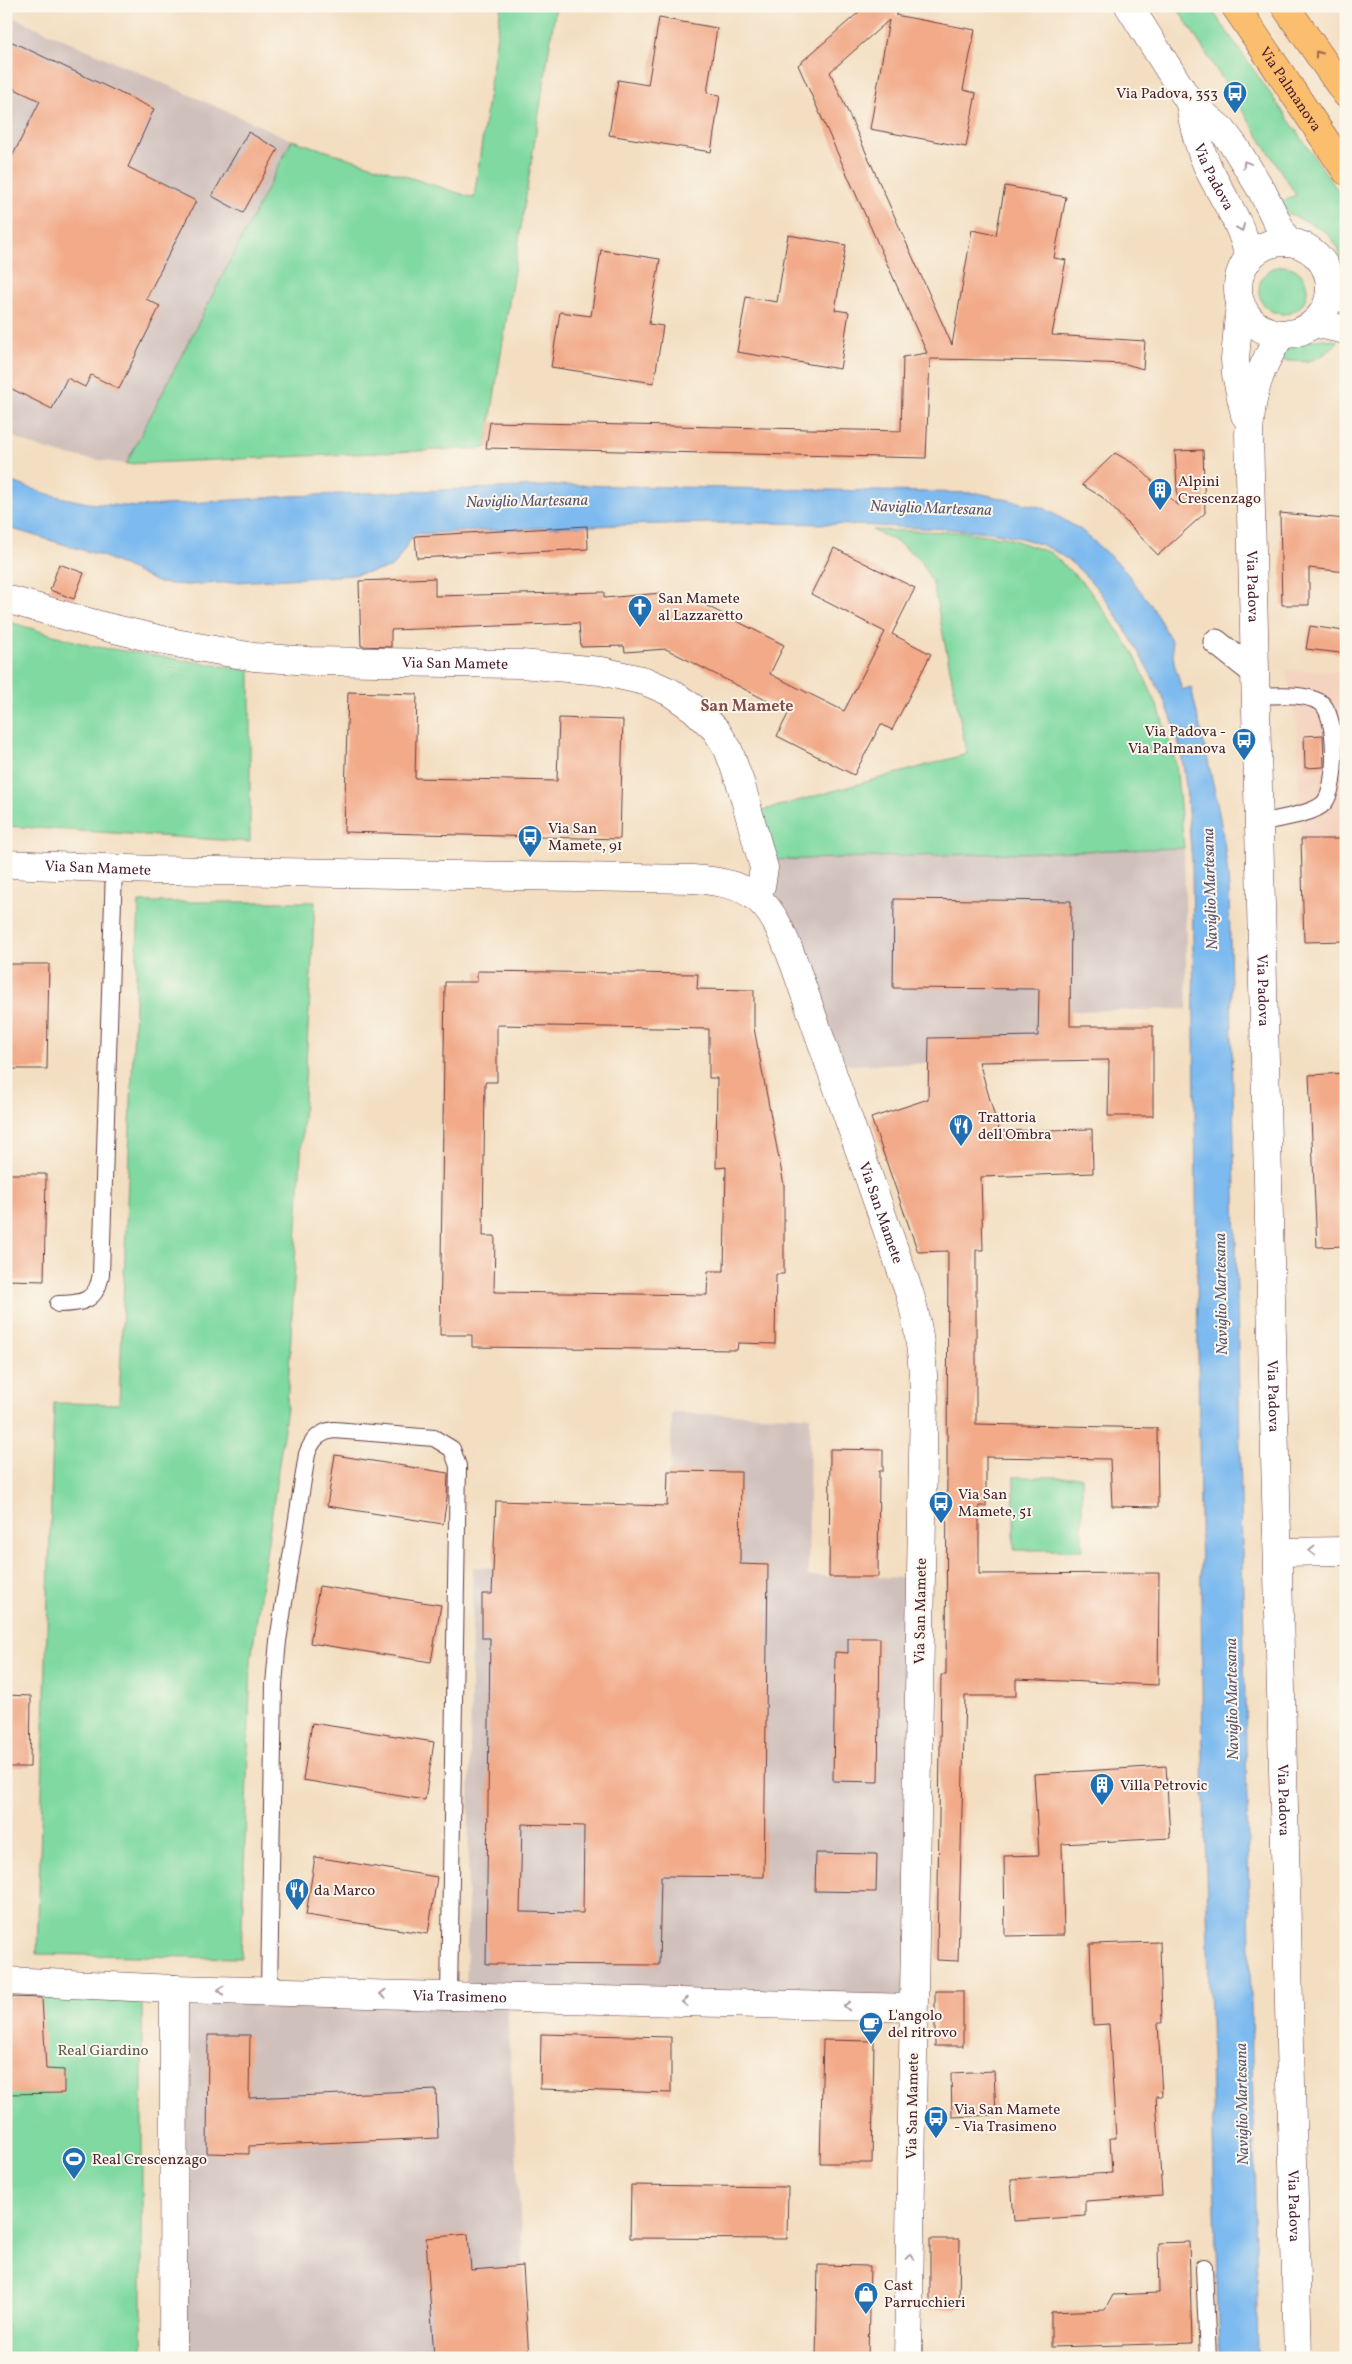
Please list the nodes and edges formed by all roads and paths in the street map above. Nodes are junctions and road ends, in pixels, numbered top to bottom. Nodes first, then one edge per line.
1 (1130, 6) edge
2 (1235, 6) edge
3 (1285, 6) edge
4 (1346, 94) edge
5 (1190, 103) junction
6 (1346, 171) edge
7 (1287, 242) junction
8 (1249, 259) junction
9 (1338, 296) edge
10 (1240, 303) junction
11 (1314, 323) junction
12 (1346, 330) edge
13 (1281, 334) junction
14 (1248, 434) junction
15 (6, 599) edge
16 (1216, 642) dead end
17 (1255, 684) junction
18 (1259, 823) junction
19 (6, 864) edge
20 (114, 869) junction
21 (756, 897) junction
22 (58, 1304) dead end
23 (1346, 1551) edge
24 (1278, 1552) junction
25 (6, 1981) edge
26 (174, 1989) junction
27 (269, 1992) junction
28 (449, 1996) junction
29 (914, 2008) junction
30 (1204, 2267) dead end
31 (173, 2358) edge
32 (908, 2358) edge
33 (1208, 2358) edge
34 (1298, 2358) edge

1 - 5 street, Via Padova
2 - 6 highway, Via Palmanova
4 -> 3 highway
7 -> 5 street, Via Padova
5 -> 8 street, Via Padova
7 - 8 street
7 - 9 street
8 - 10 street, Via Padova
9 - 11 street
10 - 13 street
10 - 14 street, Via Padova
11 - 12 street
11 - 13 street
13 - 14 street, Via Padova
14 - 17 street, Via Padova
15 - 21 street, Via San Mamete
16 - 17 street
17 - 18 street, Via Padova
17 - 18 lane
18 - 24 street, Via Padova
19 - 20 street, Via San Mamete
20 - 21 street, Via San Mamete
20 - 22 lane
21 - 29 street, Via San Mamete
23 -> 24 street
24 - 34 street, Via Padova
25 - 26 street, Via Trasimeno
27 -> 26 street, Via Trasimeno
26 - 31 street
28 -> 27 street, Via Trasimeno
27 - 28 lane
29 -> 28 street, Via Trasimeno
32 -> 29 street, Via San Mamete
30 - 33 lane

